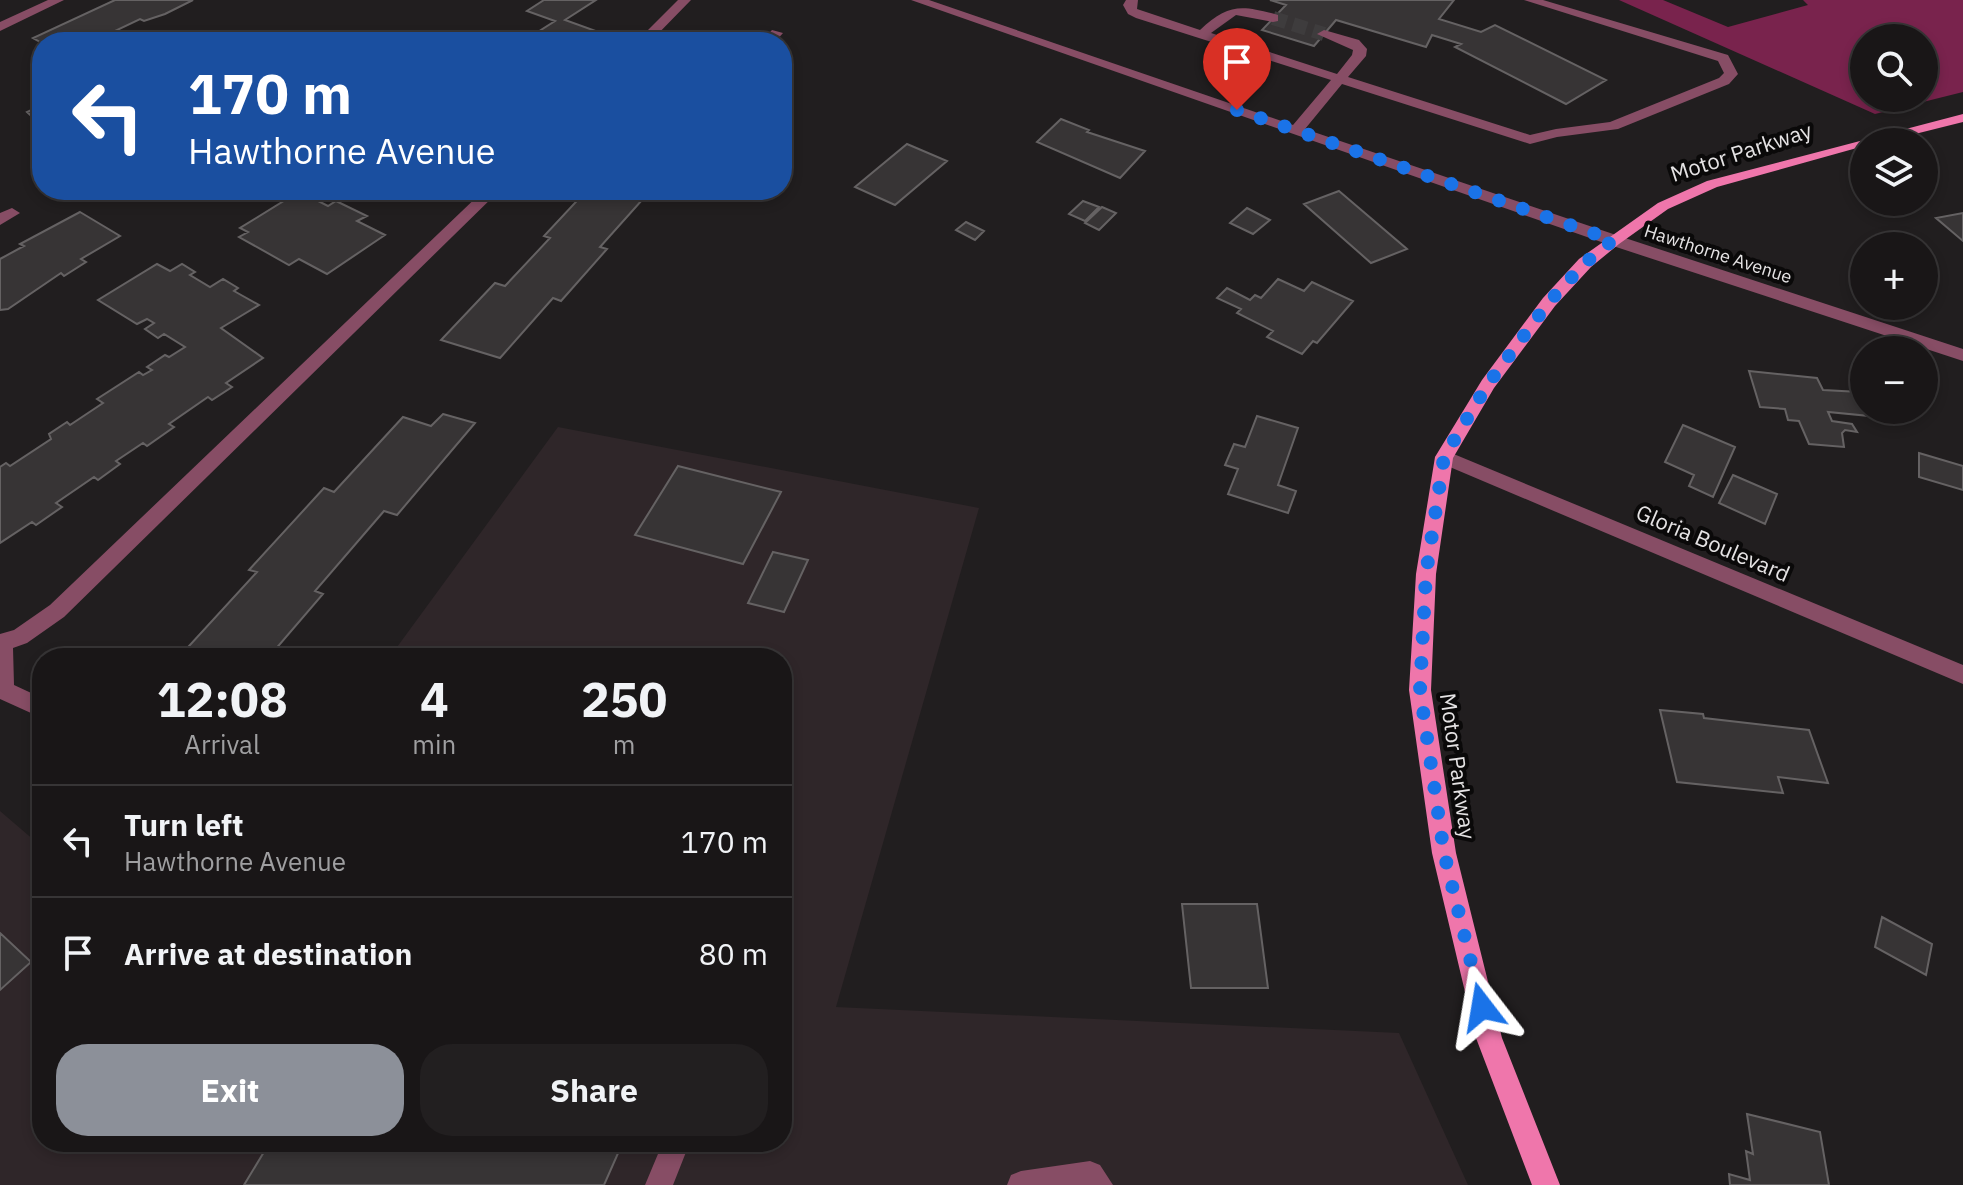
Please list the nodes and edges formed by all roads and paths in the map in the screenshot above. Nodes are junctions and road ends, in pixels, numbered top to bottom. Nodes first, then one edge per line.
1 (58, 0) edge
2 (685, 0) edge
3 (917, 0) edge
4 (1132, 0) edge
5 (1530, 0) edge
6 (1273, 18) tunnel mouth
7 (0, 27) edge
8 (655, 32) edge
9 (1203, 34) junction
10 (1324, 34) tunnel mouth
11 (1343, 78) junction
12 (1963, 118) edge
13 (1922, 128) edge
14 (1295, 131) junction
15 (1850, 146) edge
16 (483, 200) edge
17 (1613, 240) junction
18 (1963, 355) edge
19 (1444, 457) junction
20 (2, 642) edge
21 (1963, 675) edge
22 (32, 703) edge
23 (673, 1152) edge
24 (659, 1185) edge
25 (1021, 1185) edge
26 (1099, 1185) edge
27 (1546, 1185) edge

1 - 7 street
2 - 8 street
3 - 14 street, Hawthorne Avenue
4 - 9 street
5 - 11 street
6 - 9 street
9 - 11 street
10 - 11 street
11 - 14 street
12 - 13 main road, Motor Parkway
14 - 17 street, Hawthorne Avenue
15 - 17 main road, Motor Parkway
16 - 20 street
17 - 18 street, Hawthorne Avenue
17 - 19 main road, Motor Parkway
19 - 21 street, Gloria Boulevard
19 - 27 main road, Motor Parkway
20 - 22 street
23 - 24 street
25 - 26 street

